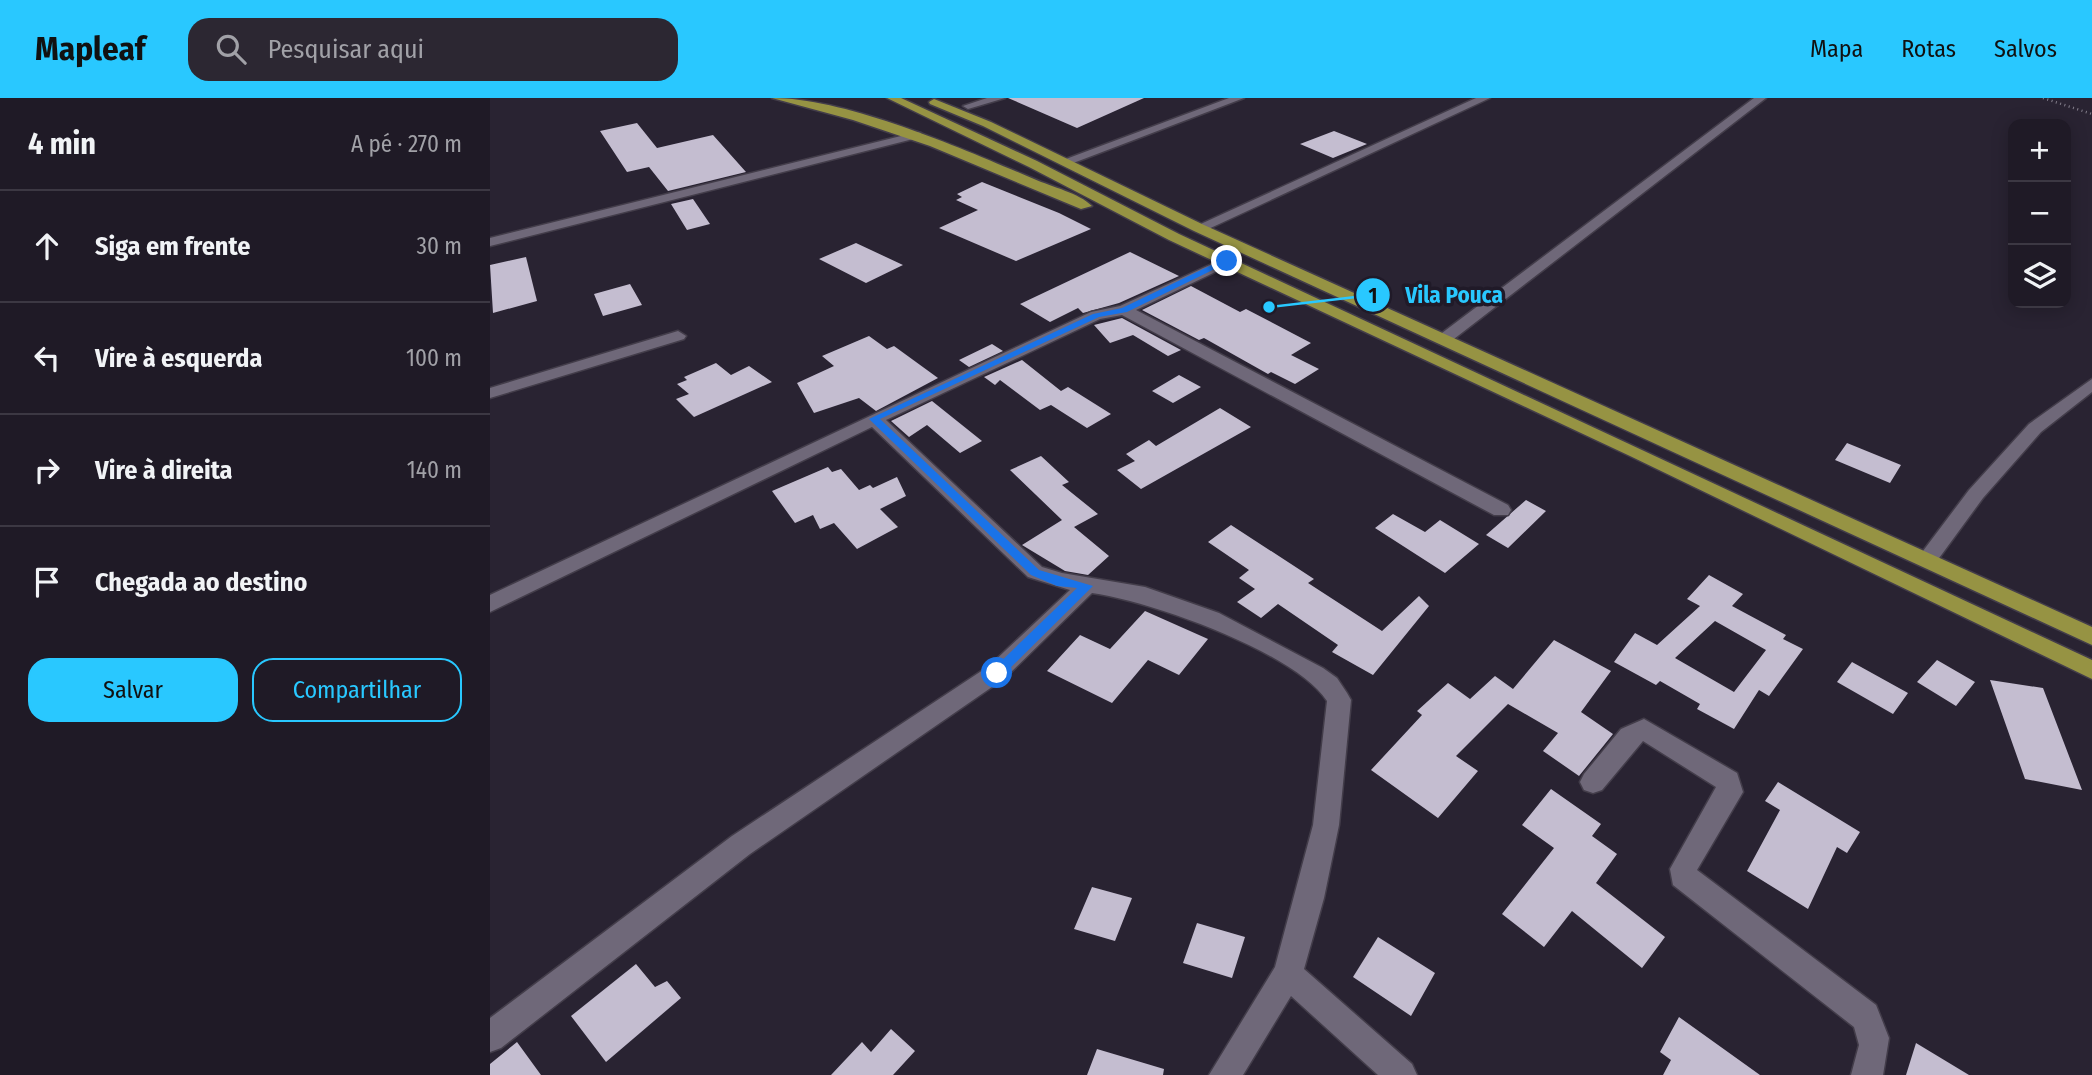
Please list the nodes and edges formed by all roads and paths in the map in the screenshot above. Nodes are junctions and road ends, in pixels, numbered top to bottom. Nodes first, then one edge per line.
1 (778, 98) edge
2 (892, 98) edge
3 (923, 98) edge
4 (955, 98) edge
5 (1000, 98) edge
6 (1239, 98) edge
7 (1485, 98) edge
8 (1761, 98) edge
9 (2043, 98) edge
10 (968, 107) junction
11 (2092, 114) edge
12 (987, 124) junction
13 (916, 135) junction
14 (1064, 163) junction
15 (1199, 228) junction
16 (1174, 237) junction
17 (490, 242) edge
18 (1227, 261) junction
19 (1124, 310) junction
20 (678, 336) dead end
21 (1444, 339) junction
22 (2092, 384) edge
23 (490, 393) edge
24 (874, 419) junction
25 (1501, 510) dead end
26 (1927, 560) junction
27 (1087, 586) junction
28 (490, 604) edge
29 (2092, 637) edge
30 (2092, 670) edge
31 (1593, 782) dead end
32 (1288, 974) junction
33 (490, 1037) edge
34 (1225, 1075) edge
35 (1401, 1075) edge
36 (1867, 1075) edge

1 - 13 highway
2 - 16 highway
3 - 12 highway
4 - 10 highway
5 - 10 street
6 - 14 street
7 - 15 street
8 - 21 street
9 - 11 path
10 - 12 highway
12 - 14 highway
13 - 16 highway
13 - 17 street
14 - 15 highway
15 - 21 highway
16 - 18 highway
18 - 19 street
18 - 30 highway
19 - 24 street
19 - 25 street
20 - 23 street
21 - 26 highway
22 - 26 street
24 - 27 street
24 - 28 street
26 - 29 highway
27 - 32 street
27 - 33 street
31 - 36 street
32 - 34 street
32 - 35 street

